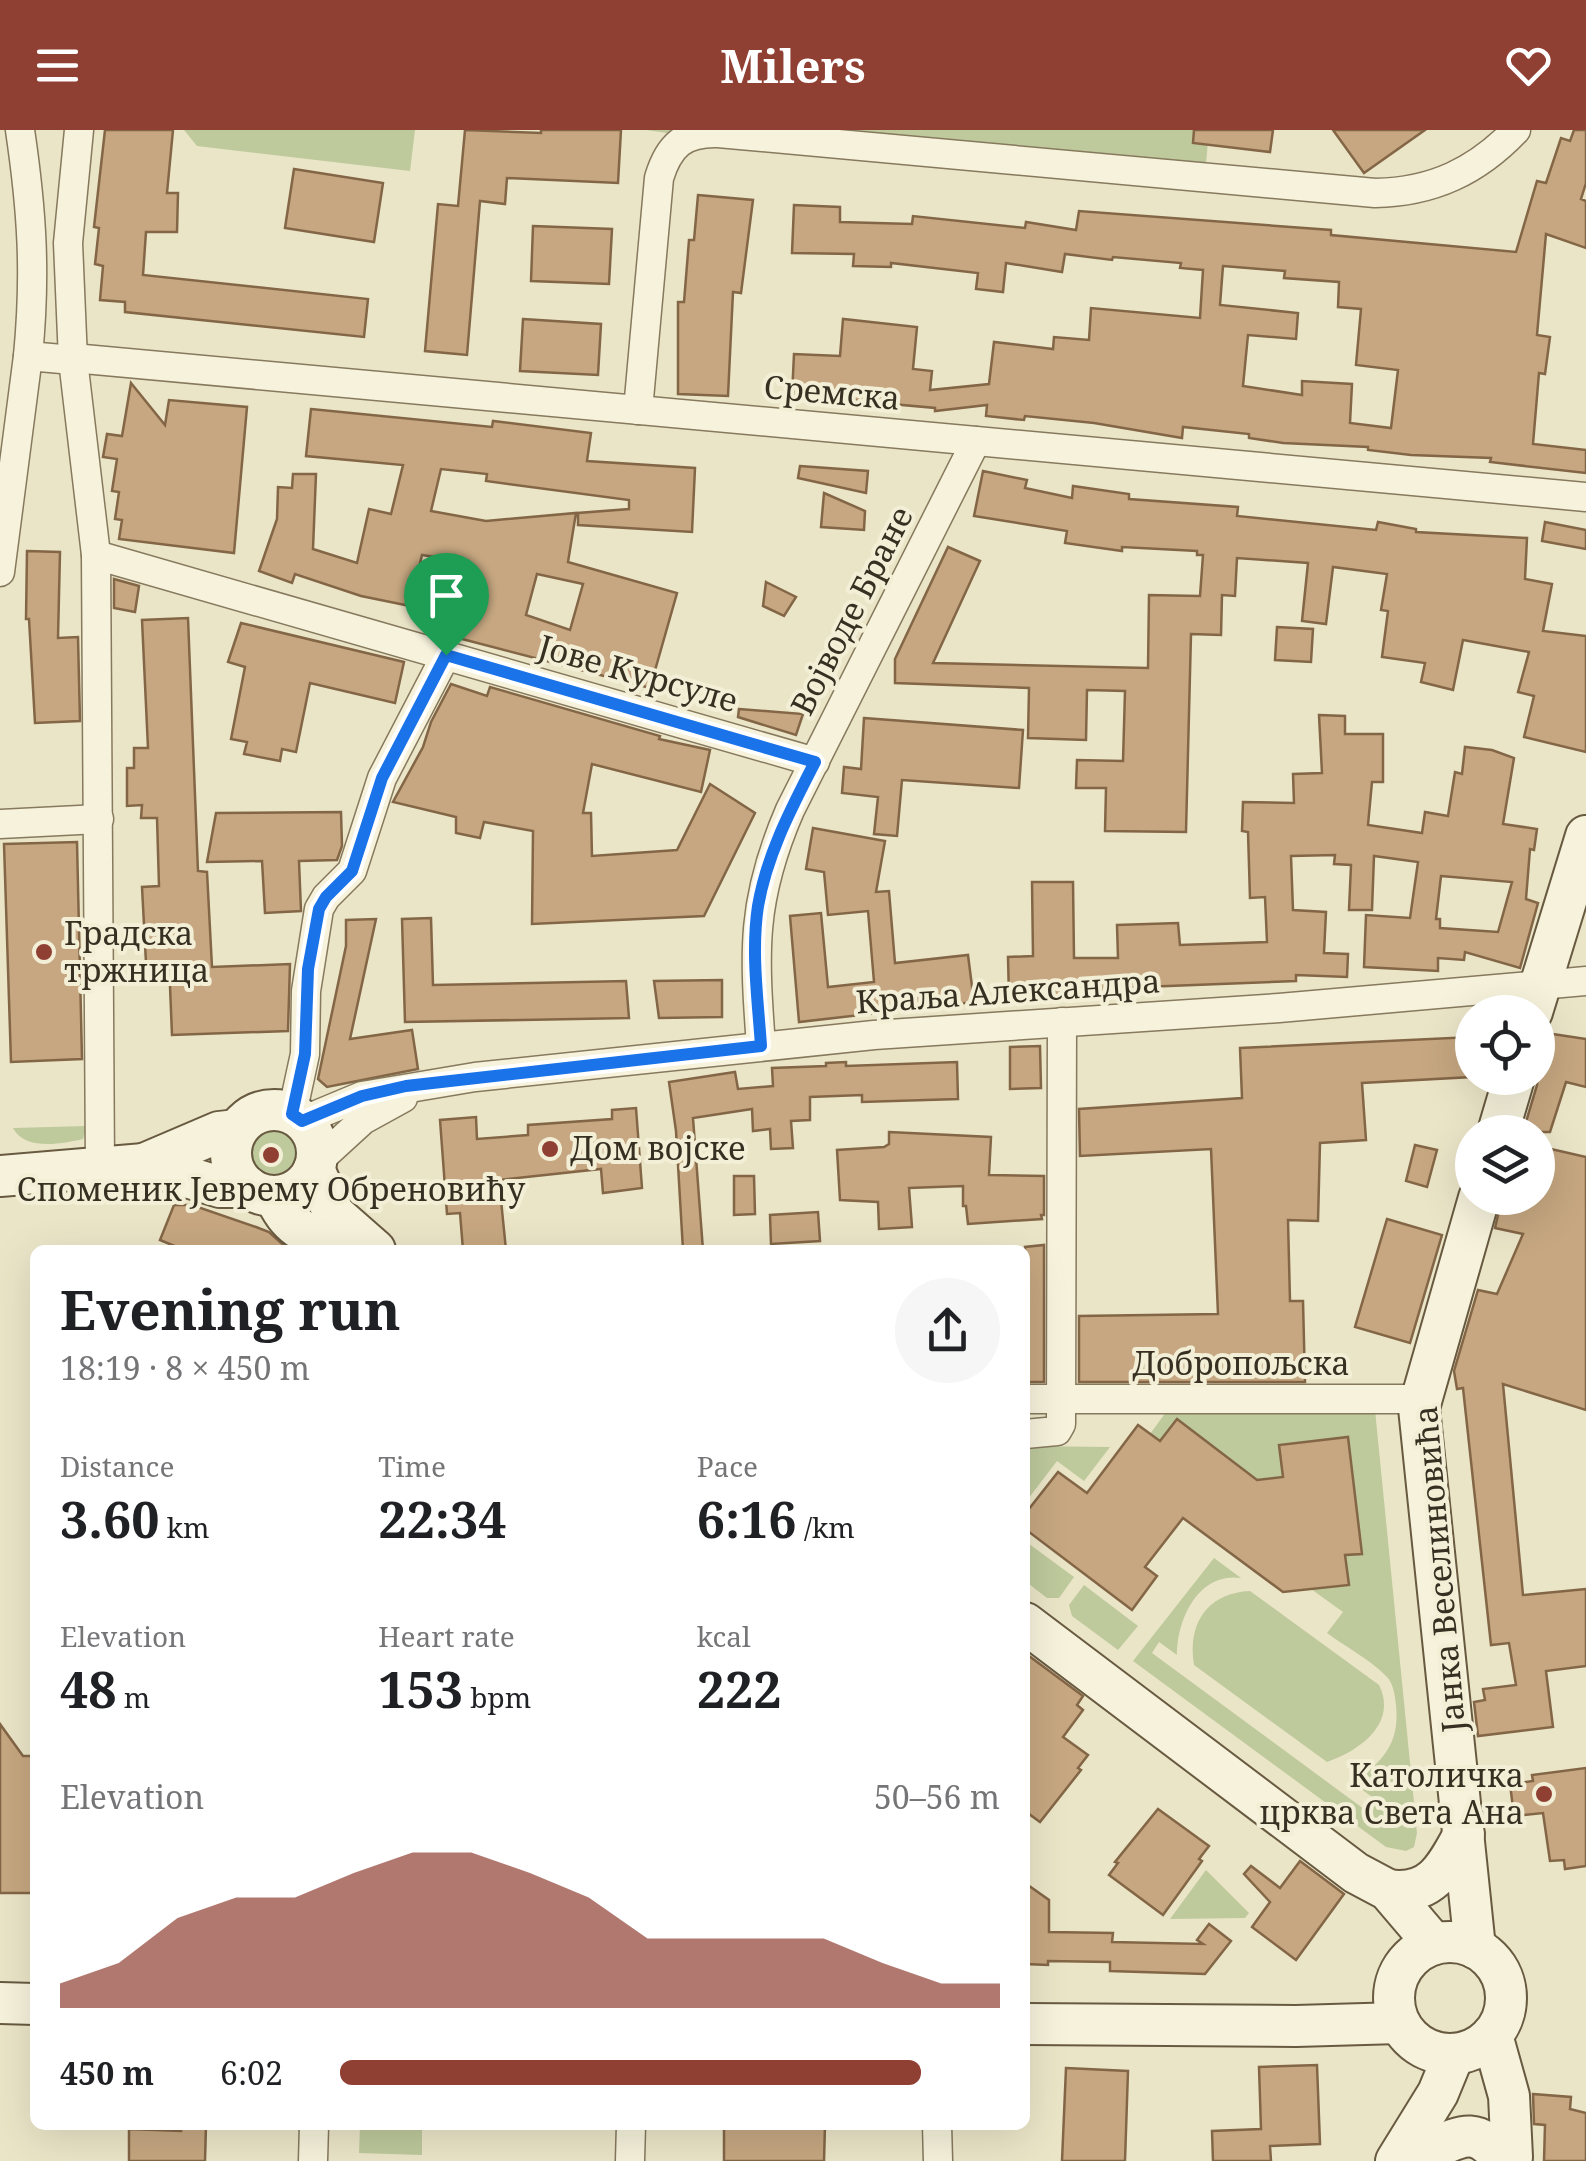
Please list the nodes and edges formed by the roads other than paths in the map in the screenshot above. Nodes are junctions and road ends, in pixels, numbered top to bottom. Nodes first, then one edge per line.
1 (20, 130) edge
2 (79, 130) edge
3 (1516, 130) edge
4 (28, 356) junction
5 (73, 359) junction
6 (638, 410) junction
7 (976, 441) junction
8 (1586, 496) edge
9 (96, 555) junction
10 (0, 572) edge
11 (446, 655) junction
12 (815, 762) junction
13 (99, 820) junction
14 (0, 824) edge
15 (1586, 836) edge
16 (1586, 981) edge
17 (1537, 995) edge
18 (1547, 995) edge
19 (1455, 1003) edge
20 (1062, 1022) junction
21 (761, 1046) junction
22 (436, 1082) junction
23 (297, 1117) junction
24 (237, 1130) junction
25 (144, 1164) junction
26 (100, 1166) junction
27 (315, 1166) junction
28 (0, 1176) edge
29 (261, 1192) junction
30 (1474, 1215) edge
31 (335, 1245) edge
32 (369, 1245) edge
33 (1422, 1398) junction
34 (1030, 1399) edge
35 (1061, 1399) junction
36 (1030, 1434) edge
37 (1030, 1627) edge
38 (1464, 1834) junction
39 (1372, 1881) junction
40 (1431, 1955) junction
41 (0, 2003) edge
42 (30, 2004) edge
43 (1030, 2024) edge
44 (1296, 2026) junction
45 (1406, 2031) junction
46 (1470, 2048) junction
47 (314, 2130) edge
48 (631, 2130) edge
49 (938, 2130) edge
50 (1398, 2160) edge
51 (1509, 2160) edge
52 (313, 2161) edge
53 (630, 2161) edge
54 (938, 2161) edge

1 - 4 street
2 - 5 street
3 - 6 street
4 - 5 street, Сремска
4 - 10 street
5 - 6 street, Сремска
5 - 9 street
6 - 7 street, Сремска
7 - 8 street, Сремска
7 - 12 street, Војводе Бране
9 - 11 street, Јове Курсуле
9 - 13 street
11 - 12 street, Јове Курсуле
11 - 23 street
12 - 21 street, Војводе Бране
13 - 14 street
13 - 26 street
15 - 17 main road
16 - 18 street, Краља Александра
19 - 20 street, Краља Александра
20 - 21 street, Краља Александра
20 - 35 street
21 - 22 street, Краља Александра
22 - 23 street, Краља Александра
22 - 27 street, Краља Александра
23 - 24 main road
23 - 27 main road
24 - 25 main road
24 - 29 main road
25 - 26 main road
25 - 29 main road
26 - 28 main road
27 - 29 main road
27 - 32 main road
29 - 31 main road
30 - 33 main road, Јанка Веселиновића
33 - 35 street, Добропољска
33 - 38 main road, Јанка Веселиновића
34 - 35 street, Добропољска
35 - 36 street
37 - 39 main road
38 - 39 main road
38 - 40 main road, Јанка Веселиновића
39 - 40 main road
40 - 44 main road
40 - 45 main road
40 - 46 main road
41 - 42 main road
43 - 44 main road
44 - 45 main road
45 - 46 main road
45 - 50 main road
46 - 50 main road
46 - 51 main road
47 - 52 street
48 - 53 street
49 - 54 street
50 - 51 main road

